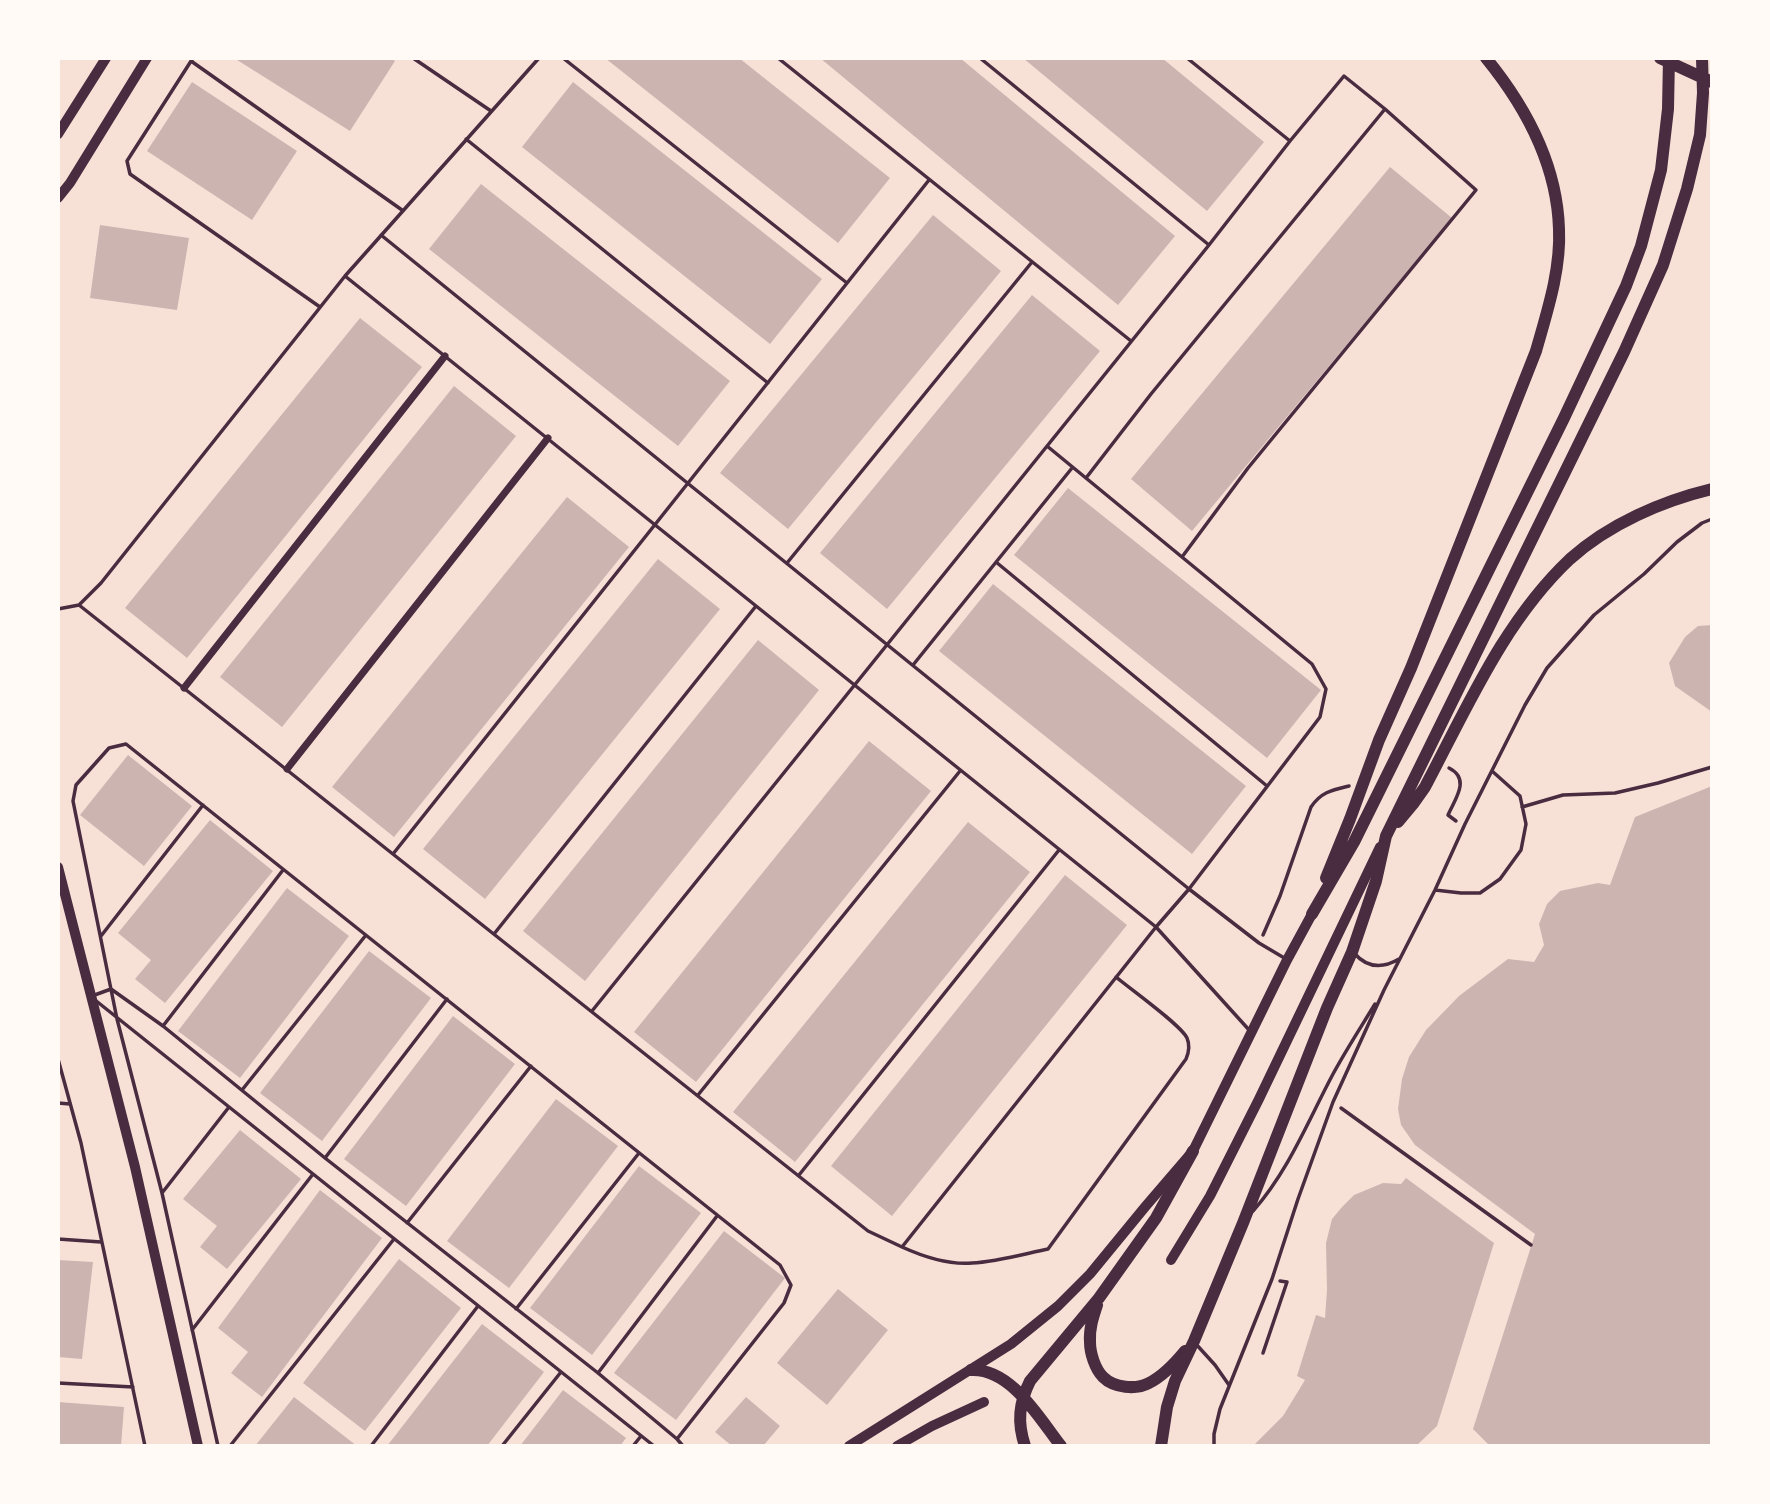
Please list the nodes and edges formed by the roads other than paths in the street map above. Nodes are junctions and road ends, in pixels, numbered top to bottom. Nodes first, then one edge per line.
1 (107, 58) edge
2 (147, 58) edge
3 (413, 58) edge
4 (539, 58) edge
5 (563, 58) edge
6 (778, 58) edge
7 (980, 58) edge
8 (1187, 58) edge
9 (1486, 58) edge
10 (1660, 58) edge
11 (1669, 58) edge
12 (1702, 58) edge
13 (192, 60) edge
14 (1712, 82) edge
15 (1385, 109) junction
16 (491, 111) junction
17 (58, 134) edge
18 (466, 139) junction
19 (1290, 141) junction
20 (929, 180) junction
21 (70, 183) junction
22 (58, 198) edge
23 (58, 205) edge
24 (402, 210) junction
25 (380, 234) junction
26 (1209, 244) junction
27 (1032, 262) junction
28 (345, 276) junction
29 (847, 283) junction
30 (320, 307) junction
31 (1130, 341) junction
32 (445, 356) junction
33 (768, 383) junction
34 (548, 439) junction
35 (1046, 446) junction
36 (1073, 467) junction
37 (1086, 478) junction
38 (688, 483) junction
39 (1712, 488) edge
40 (1712, 519) edge
41 (655, 525) junction
42 (1182, 557) junction
43 (996, 562) junction
44 (787, 563) junction
45 (79, 605) junction
46 (756, 606) junction
47 (58, 609) edge
48 (887, 644) junction
49 (913, 665) junction
50 (854, 685) junction
51 (184, 688) junction
52 (1712, 766) edge
53 (287, 769) junction
54 (960, 771) junction
55 (1492, 771) junction
56 (1267, 786) junction
57 (203, 805) junction
58 (1522, 807) junction
59 (1386, 836) junction
60 (1059, 850) junction
61 (393, 854) junction
62 (58, 867) edge
63 (284, 869) junction
64 (1189, 889) junction
65 (1435, 890) junction
66 (1312, 914) junction
67 (1156, 927) junction
68 (494, 934) junction
69 (366, 935) junction
70 (101, 936) junction
71 (1352, 952) junction
72 (1401, 957) junction
73 (1287, 960) junction
74 (1116, 977) junction
75 (111, 989) junction
76 (1384, 990) junction
77 (90, 997) junction
78 (447, 999) junction
79 (592, 1011) junction
80 (117, 1019) junction
81 (163, 1026) junction
82 (1252, 1033) junction
83 (58, 1059) edge
84 (531, 1066) junction
85 (242, 1090) junction
86 (698, 1095) junction
87 (58, 1103) edge
88 (70, 1104) junction
89 (229, 1107) junction
90 (1193, 1151) junction
91 (639, 1153) junction
92 (325, 1158) junction
93 (313, 1174) junction
94 (799, 1175) junction
95 (162, 1193) junction
96 (718, 1215) junction
97 (407, 1223) junction
98 (1243, 1223) junction
99 (58, 1239) edge
100 (394, 1239) junction
101 (102, 1242) junction
102 (902, 1247) junction
103 (1171, 1260) dead end
104 (1099, 1298) junction
105 (478, 1306) junction
106 (516, 1308) junction
107 (192, 1331) junction
108 (1194, 1341) junction
109 (971, 1370) junction
110 (561, 1372) junction
111 (598, 1373) junction
112 (58, 1383) edge
113 (1229, 1385) junction
114 (133, 1387) junction
115 (1022, 1397) junction
116 (984, 1402) dead end
117 (641, 1436) junction
118 (677, 1439) junction
119 (145, 1446) edge
120 (198, 1446) edge
121 (218, 1446) edge
122 (230, 1446) edge
123 (371, 1446) edge
124 (502, 1446) edge
125 (633, 1446) edge
126 (654, 1446) edge
127 (683, 1446) edge
128 (849, 1446) edge
129 (897, 1446) edge
130 (1025, 1446) edge
131 (1060, 1446) edge
132 (1161, 1446) edge
133 (1214, 1446) edge

1 - 17 main road
2 - 21 main road
3 - 16 lane
4 - 16 lane
5 - 29 lane
6 - 20 lane
7 - 26 lane
8 - 19 lane
9 - 66 main road
10 - 14 main road
11 - 66 main road
12 - 59 main road
13 - 24 lane
13 - 30 lane
15 - 19 lane
15 - 37 lane
15 - 42 lane
16 - 18 lane
18 - 24 lane
18 - 33 lane
19 - 26 lane
20 - 27 lane
20 - 29 lane
21 - 22 main road
21 - 23 main road
24 - 25 lane
25 - 28 lane
25 - 38 lane
26 - 31 lane
27 - 31 lane
27 - 44 lane
28 - 30 lane
28 - 32 lane
29 - 33 lane
30 - 45 lane
31 - 35 lane
32 - 34 lane
32 - 51 street
33 - 38 lane
34 - 41 lane
34 - 53 street
35 - 36 lane
35 - 48 lane
36 - 37 lane
36 - 43 lane
37 - 42 lane
38 - 41 lane
38 - 44 lane
39 - 59 main road
40 - 55 lane
41 - 46 lane
41 - 61 lane
42 - 56 lane
43 - 49 lane
43 - 56 lane
44 - 48 lane
45 - 47 lane
45 - 51 lane
46 - 50 lane
46 - 68 lane
48 - 49 lane
48 - 50 lane
49 - 64 lane
50 - 54 lane
50 - 79 lane
51 - 53 lane
52 - 58 lane
53 - 61 lane
54 - 60 lane
54 - 86 lane
55 - 58 lane
55 - 65 lane
56 - 64 lane
57 - 63 lane
57 - 70 lane
57 - 70 lane
58 - 65 lane
59 - 71 main road
59 - 103 main road
60 - 67 lane
60 - 94 lane
61 - 68 lane
62 - 77 street
63 - 69 lane
63 - 81 lane
64 - 67 lane
64 - 73 lane
65 - 72 lane
66 - 73 main road
67 - 74 lane
67 - 82 lane
68 - 79 lane
69 - 78 lane
69 - 85 lane
70 - 75 lane
71 - 72 lane
71 - 98 main road
72 - 76 lane
73 - 82 main road
74 - 102 lane
74 - 102 lane
75 - 77 lane
75 - 80 lane
75 - 81 lane
76 - 98 lane
76 - 113 lane
77 - 80 lane
77 - 120 street
78 - 84 lane
78 - 92 lane
79 - 86 lane
80 - 89 lane
80 - 95 lane
81 - 85 lane
82 - 90 main road
83 - 88 lane
84 - 91 lane
84 - 97 lane
85 - 92 lane
86 - 94 lane
87 - 88 lane
88 - 101 lane
89 - 93 lane
89 - 95 lane
90 - 104 main road
90 - 109 main road
91 - 96 lane
91 - 106 lane
92 - 97 lane
93 - 100 lane
93 - 107 lane
94 - 102 lane
95 - 107 lane
96 - 111 lane
96 - 118 lane
97 - 106 lane
98 - 108 main road
99 - 101 lane
100 - 105 lane
100 - 122 lane
101 - 114 lane
104 - 108 main road
104 - 115 main road
105 - 110 lane
105 - 123 lane
106 - 111 lane
107 - 121 lane
108 - 113 lane
108 - 132 main road
109 - 115 main road
109 - 128 main road
110 - 117 lane
110 - 124 lane
111 - 118 lane
112 - 114 lane
113 - 133 lane
114 - 119 lane
115 - 130 main road
115 - 131 main road
116 - 129 main road
117 - 125 lane
117 - 126 lane
118 - 127 lane

